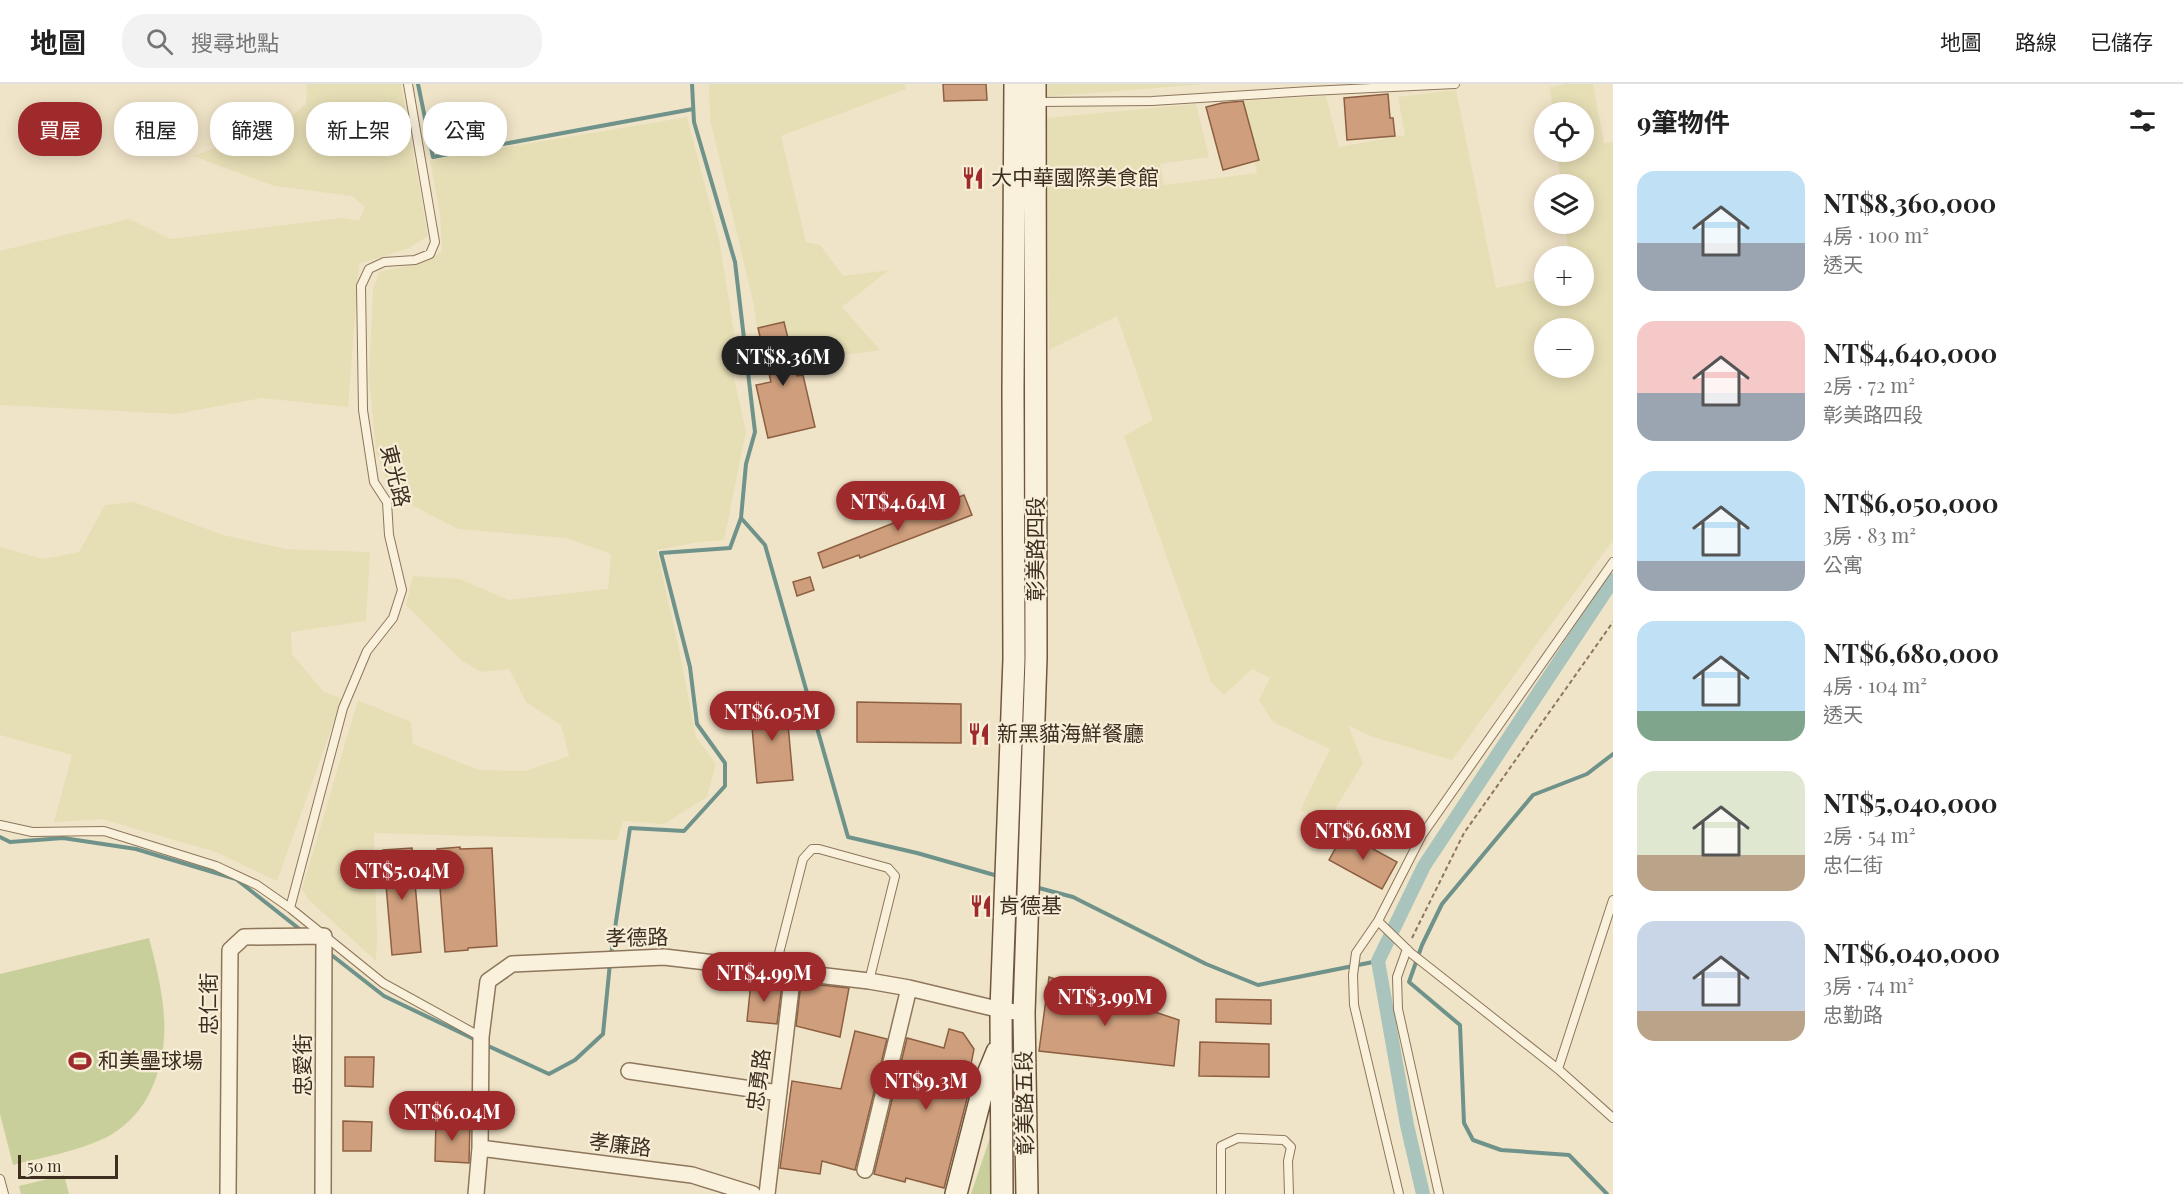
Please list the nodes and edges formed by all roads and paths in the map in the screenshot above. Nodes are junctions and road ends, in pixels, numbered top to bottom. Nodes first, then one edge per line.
1 (408, 84) edge
2 (1455, 84) edge
3 (1025, 93) edge
4 (1037, 388) junction
5 (1013, 391) junction
6 (1613, 562) edge
7 (1613, 622) edge
8 (1036, 658) junction
9 (1014, 659) junction
10 (0, 825) edge
11 (1613, 900) edge
12 (290, 908) junction
13 (1380, 923) junction
14 (324, 936) junction
15 (1406, 948) junction
16 (775, 969) junction
17 (793, 971) junction
18 (869, 981) junction
19 (909, 988) junction
20 (1001, 1010) junction
21 (1024, 1013) junction
22 (481, 1037) junction
23 (1000, 1043) junction
24 (1558, 1069) junction
25 (629, 1071) dead end
26 (779, 1093) junction
27 (1613, 1118) edge
28 (480, 1148) junction
29 (865, 1170) dead end
30 (0, 1179) edge
31 (4, 1194) edge
32 (228, 1194) edge
33 (323, 1194) edge
34 (476, 1194) edge
35 (753, 1194) edge
36 (767, 1194) edge
37 (956, 1194) edge
38 (1002, 1194) edge
39 (1027, 1194) edge
40 (1221, 1194) edge
41 (1289, 1194) edge
42 (1399, 1194) edge
43 (1439, 1194) edge

1 - 12 lane, 東光路
2 - 3 lane
3 - 4 main road, 彰美路四段
3 - 5 main road, 彰美路四段
4 - 5 main road
4 - 8 main road, 彰美路四段
5 - 9 main road, 彰美路四段
6 - 13 lane
7 - 15 path
8 - 9 main road
8 - 21 main road, 彰美路四段
9 - 20 main road, 彰美路四段
10 - 12 lane
11 - 24 lane
12 - 14 lane
13 - 15 lane
13 - 42 lane
14 - 22 lane
14 - 32 street, 忠仁街
14 - 33 street, 忠愛街
15 - 24 lane
15 - 43 lane
16 - 17 street, 孝德路
16 - 18 lane
16 - 22 street, 孝德路
17 - 18 street, 孝德路
17 - 26 street, 忠勇路
18 - 19 street, 孝德路
19 - 20 street, 孝德路
19 - 29 street
20 - 21 street, 孝德路
20 - 23 main road, 彰美路五段
21 - 39 main road, 彰美路五段
22 - 28 street, 孝德路
23 - 37 main road
23 - 38 main road, 彰美路五段
24 - 27 lane
25 - 26 street
26 - 36 street, 忠勇路
28 - 34 street, 孝德路
28 - 35 street, 孝廉路
30 - 31 lane
40 - 41 lane

